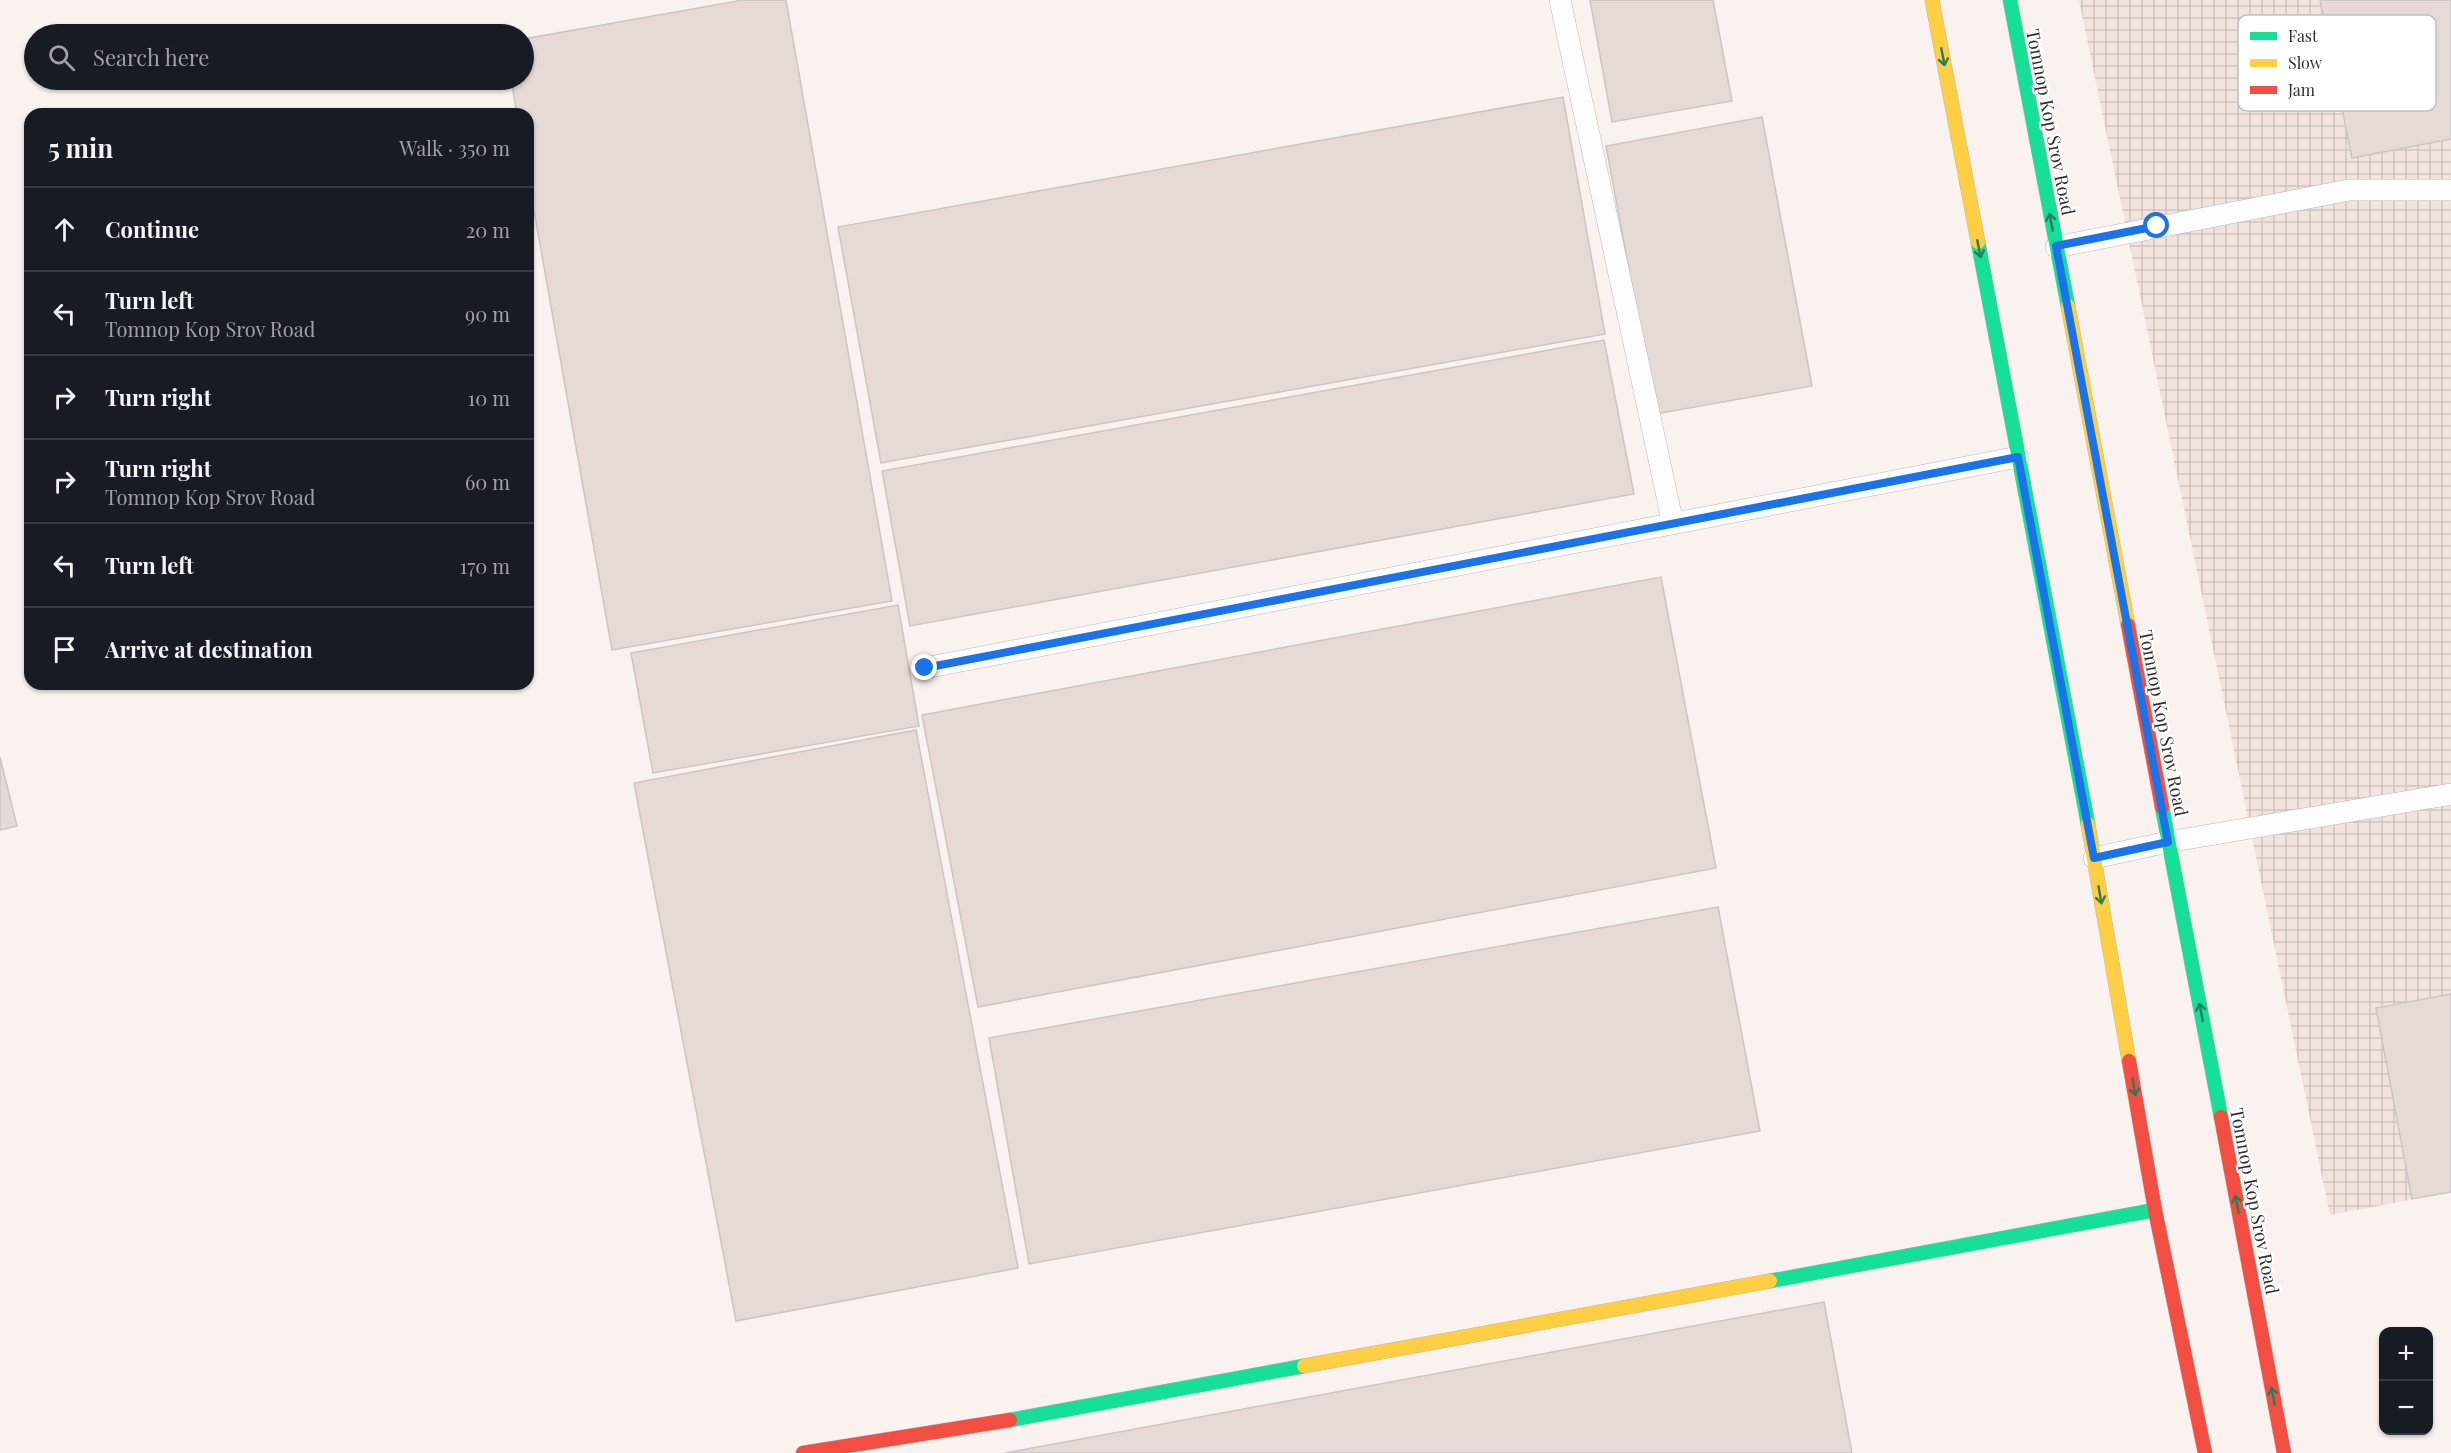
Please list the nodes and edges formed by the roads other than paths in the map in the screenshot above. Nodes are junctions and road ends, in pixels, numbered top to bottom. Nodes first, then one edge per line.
1 (1560, 0) edge
2 (1932, 0) edge
3 (2010, 0) edge
4 (2451, 190) edge
5 (2056, 246) junction
6 (2018, 457) junction
7 (1673, 524) junction
8 (925, 668) dead end
9 (2451, 794) edge
10 (2168, 842) junction
11 (2094, 858) junction
12 (2155, 1210) junction
13 (803, 1453) edge
14 (2205, 1453) edge
15 (2284, 1453) edge

1 - 7 lane
2 -> 6 main road
5 -> 3 main road, Tomnop Kop Srov Road
4 - 5 lane
5 - 10 main road, Tomnop Kop Srov Road
6 - 7 lane
6 - 11 main road
7 - 8 lane
9 - 10 lane
10 - 11 lane
15 -> 10 main road, Tomnop Kop Srov Road
11 -> 12 main road
12 - 13 main road
12 - 14 main road

